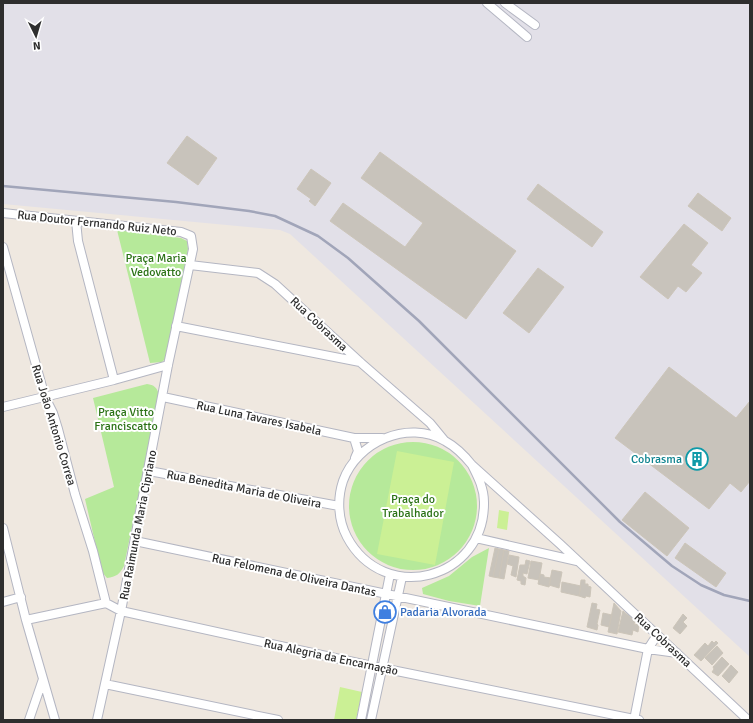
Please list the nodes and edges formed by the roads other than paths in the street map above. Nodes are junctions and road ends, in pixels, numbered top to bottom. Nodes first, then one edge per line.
1 (487, 3) edge
2 (505, 3) edge
3 (535, 24) dead end
4 (527, 38) dead end
5 (3, 213) edge
6 (76, 221) junction
7 (191, 236) joint
8 (3, 247) edge
9 (190, 265) junction
10 (176, 326) junction
11 (360, 362) junction
12 (168, 365) junction
13 (114, 380) junction
14 (45, 397) junction
15 (163, 397) junction
16 (3, 407) edge
17 (430, 423) junction
18 (425, 434) junction
19 (354, 438) junction
20 (383, 438) junction
21 (444, 440) junction
22 (355, 459) junction
23 (472, 465) junction
24 (149, 471) junction
25 (339, 506) junction
26 (3, 528) edge
27 (476, 538) junction
28 (135, 541) junction
29 (560, 544) junction
30 (550, 554) junction
31 (577, 561) junction
32 (390, 574) junction
33 (402, 577) junction
34 (386, 595) junction
35 (21, 597) junction
36 (398, 597) junction
37 (3, 602) edge
38 (106, 603) junction
39 (121, 611) junction
40 (26, 620) junction
41 (657, 635) junction
42 (648, 650) junction
43 (677, 653) junction
44 (372, 666) junction
45 (382, 668) junction
46 (43, 678) junction
47 (105, 684) junction
48 (29, 720) edge
49 (54, 720) edge
50 (97, 720) edge
51 (278, 720) edge
52 (361, 720) edge
53 (371, 720) edge
54 (635, 720) edge
55 (748, 720) edge

1 - 4 street
2 - 3 street
5 - 6 street, Rua Doutor Fernando Ruiz Neto
6 - 7 street, Rua Doutor Fernando Ruiz Neto
6 - 13 street
7 - 9 street, Rua Raimunda Maria Cipriano
8 - 14 street, Rua João Antonio Correa
9 - 10 street, Rua Raimunda Maria Cipriano
9 - 11 street, Rua Cobrasma
10 - 11 street
10 - 12 street, Rua Raimunda Maria Cipriano
11 - 17 street, Rua Cobrasma
12 - 13 street
12 - 15 street, Rua Raimunda Maria Cipriano
13 - 14 street
14 - 16 street
14 - 38 street, Rua João Antonio Correa
15 - 19 street, Rua Luna Tavares Isabela
15 - 24 street, Rua Raimunda Maria Cipriano
17 - 18 street
17 - 21 street, Rua Cobrasma
18 - 20 street
18 - 21 street
19 - 20 street, Rua Luna Tavares Isabela
19 - 22 street
20 - 22 street
21 - 23 street
22 - 25 street
23 - 27 street
23 - 29 street, Rua Cobrasma
24 - 25 street, Rua Benedita Maria de Oliveira
24 - 28 street, Rua Raimunda Maria Cipriano
25 - 32 street
26 - 35 street
27 - 30 street, Rua Cobrasma
27 - 33 street
28 - 34 street, Rua Felomena de Oliveira Dantas
28 - 39 street, Rua Raimunda Maria Cipriano
29 - 30 street
29 - 31 street, Rua Cobrasma
30 - 31 street, Rua Cobrasma
31 - 41 street, Rua Cobrasma
32 - 33 street
32 - 34 street
33 - 36 street
34 - 36 street, Rua Felomena de Oliveira Dantas
34 - 44 street
35 - 37 street
35 - 40 street
36 - 42 street, Rua Felomena de Oliveira Dantas
36 - 45 street
38 - 39 street, Rua Alegria da Encarnação
38 - 40 street
39 - 44 street, Rua Alegria da Encarnação
39 - 47 street, Rua Raimunda Maria Cipriano
40 - 46 street
41 - 42 street
41 - 43 street, Rua Cobrasma
42 - 43 street, Rua Felomena de Oliveira Dantas
42 - 54 street
43 - 55 street, Rua Cobrasma
44 - 45 street, Rua Alegria da Encarnação
44 - 52 street
45 - 53 street
45 - 54 street, Rua Alegria da Encarnação
46 - 48 street
46 - 49 street
47 - 50 street, Rua Raimunda Maria Cipriano
47 - 51 street

